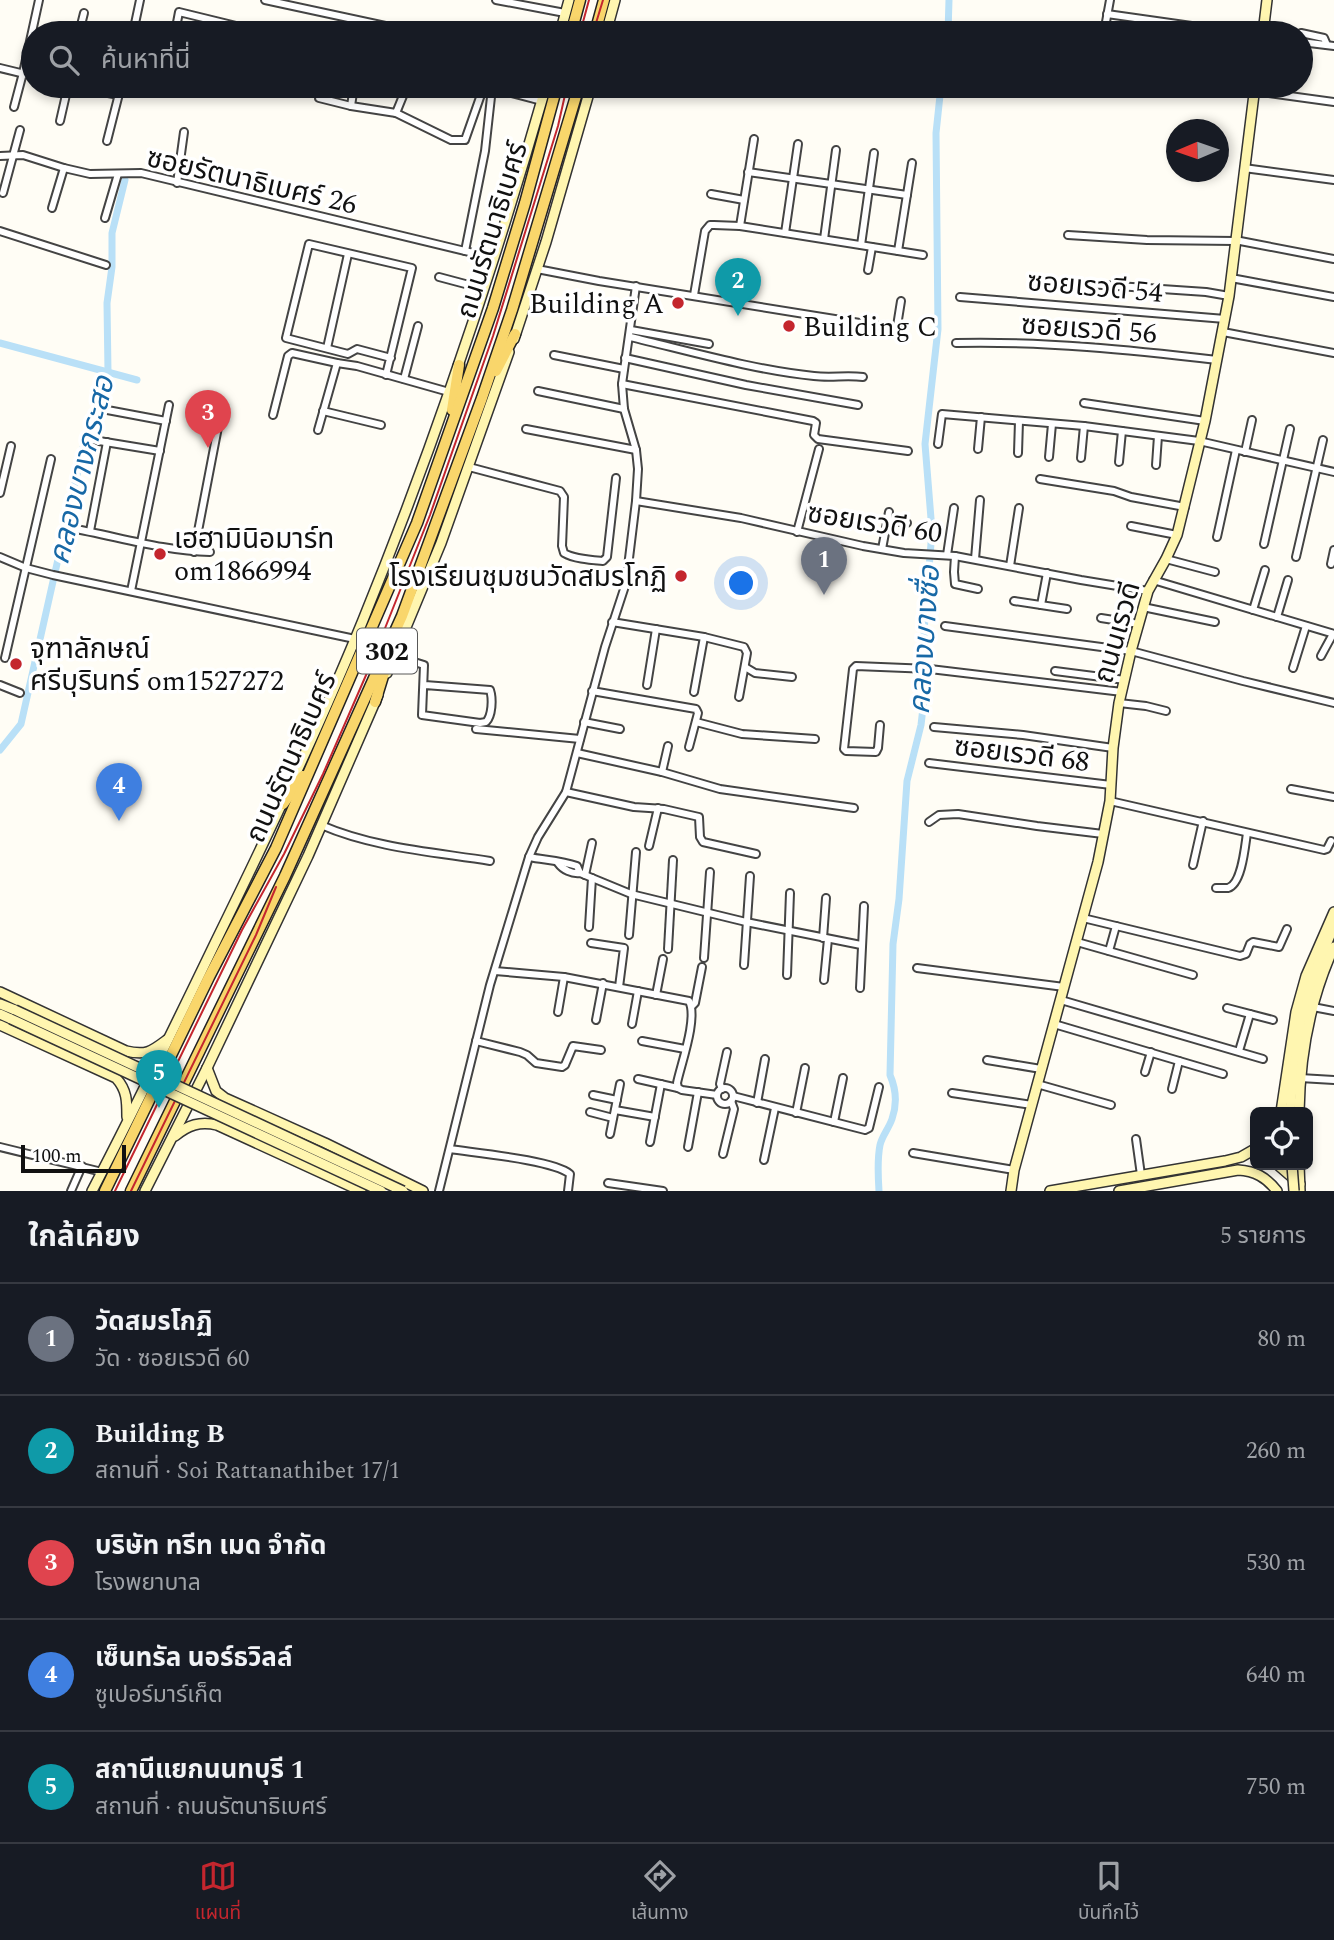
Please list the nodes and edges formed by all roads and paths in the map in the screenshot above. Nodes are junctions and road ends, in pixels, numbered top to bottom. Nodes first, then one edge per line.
1 (39, 0) edge
2 (140, 0) edge
3 (265, 0) edge
4 (496, 0) edge
5 (569, 0) edge
6 (580, 0) edge
7 (604, 0) edge
8 (615, 0) edge
9 (1110, 0) edge
10 (1267, 0) edge
11 (84, 13) dead end
12 (565, 13) junction
13 (1107, 14) junction
14 (34, 21) edge
15 (82, 21) edge
16 (135, 21) edge
17 (177, 21) edge
18 (208, 21) edge
19 (362, 21) edge
20 (563, 21) edge
21 (574, 21) edge
22 (598, 21) edge
23 (609, 21) edge
24 (1106, 21) edge
25 (1156, 21) edge
26 (1264, 21) edge
27 (1313, 36) edge
28 (1330, 46) edge
29 (0, 68) edge
30 (21, 73) edge
31 (21, 82) edge
32 (66, 98) edge
33 (118, 98) edge
34 (319, 98) edge
35 (352, 98) edge
36 (402, 98) edge
37 (482, 98) edge
38 (487, 98) edge
39 (530, 98) edge
40 (542, 98) edge
41 (554, 98) edge
42 (575, 98) edge
43 (588, 98) edge
44 (1253, 98) edge
45 (1311, 98) edge
46 (541, 101) junction
47 (1334, 102) edge
48 (351, 106) junction
49 (15, 107) dead end
50 (396, 113) junction
51 (60, 121) dead end
52 (20, 130) dead end
53 (184, 132) dead end
54 (754, 139) dead end
55 (107, 141) dead end
56 (798, 144) dead end
57 (836, 150) dead end
58 (874, 153) dead end
59 (14, 154) junction
60 (0, 156) edge
61 (912, 163) dead end
62 (64, 168) junction
63 (1244, 168) junction
64 (748, 172) junction
65 (118, 174) junction
66 (793, 178) junction
67 (1334, 180) edge
68 (177, 183) junction
69 (831, 184) junction
70 (869, 190) junction
71 (2, 193) dead end
72 (711, 194) dead end
73 (907, 195) junction
74 (744, 200) junction
75 (52, 208) dead end
76 (105, 218) dead end
77 (740, 226) junction
78 (0, 231) edge
79 (785, 233) junction
80 (1068, 235) dead end
81 (824, 239) junction
82 (1235, 240) junction
83 (861, 245) junction
84 (872, 247) junction
85 (465, 251) junction
86 (898, 251) junction
87 (348, 254) junction
88 (923, 256) dead end
89 (494, 258) junction
90 (1334, 259) edge
91 (106, 265) dead end
92 (537, 269) junction
93 (867, 270) dead end
94 (439, 277) dead end
95 (1231, 278) junction
96 (1073, 283) dead end
97 (636, 286) junction
98 (484, 289) junction
99 (694, 295) junction
100 (1229, 296) junction
101 (960, 297) dead end
102 (1334, 297) edge
103 (901, 302) dead end
104 (1225, 319) junction
105 (418, 326) dead end
106 (1223, 332) junction
107 (515, 334) junction
108 (630, 334) junction
109 (956, 343) dead end
110 (709, 344) dead end
111 (327, 348) junction
112 (1334, 353) edge
113 (554, 355) dead end
114 (391, 358) junction
115 (625, 358) junction
116 (1217, 360) junction
117 (338, 363) junction
118 (458, 365) junction
119 (624, 369) junction
120 (386, 374) junction
121 (863, 377) dead end
122 (404, 379) junction
123 (622, 384) junction
124 (538, 391) dead end
125 (449, 393) junction
126 (482, 398) junction
127 (1084, 403) dead end
128 (169, 405) dead end
129 (858, 405) dead end
130 (102, 409) dead end
131 (624, 409) junction
132 (323, 411) junction
133 (272, 415) dead end
134 (981, 417) junction
135 (1252, 420) dead end
136 (166, 421) junction
137 (1019, 421) junction
138 (1205, 421) junction
139 (219, 422) dead end
140 (1052, 424) junction
141 (381, 425) dead end
142 (1084, 426) junction
143 (318, 429) dead end
144 (526, 429) dead end
145 (1290, 429) dead end
146 (449, 431) junction
147 (1122, 431) junction
148 (1158, 436) junction
149 (93, 440) dead end
150 (1323, 440) dead end
151 (1199, 441) junction
152 (107, 442) junction
153 (938, 444) dead end
154 (11, 446) dead end
155 (819, 449) dead end
156 (978, 449) dead end
157 (636, 450) junction
158 (1236, 450) junction
159 (160, 451) junction
160 (908, 451) dead end
161 (1245, 452) junction
162 (1017, 453) dead end
163 (1049, 457) dead end
164 (1081, 458) dead end
165 (51, 459) dead end
166 (1283, 460) junction
167 (1119, 462) dead end
168 (1156, 465) dead end
169 (469, 467) junction
170 (1317, 468) junction
171 (1334, 472) edge
172 (616, 478) dead end
173 (1040, 479) dead end
174 (1, 488) edge
175 (636, 500) junction
176 (980, 500) dead end
177 (1185, 507) junction
178 (954, 508) dead end
179 (1019, 508) dead end
180 (889, 512) dead end
181 (888, 520) junction
182 (908, 523) dead end
183 (1131, 526) dead end
184 (70, 528) dead end
185 (90, 531) junction
186 (797, 531) junction
187 (1177, 535) junction
188 (1217, 537) dead end
189 (141, 542) junction
190 (1264, 544) dead end
191 (882, 549) junction
192 (1334, 550) edge
193 (194, 551) junction
194 (210, 552) dead end
195 (951, 555) junction
196 (1296, 556) dead end
197 (0, 557) edge
198 (975, 559) junction
199 (1166, 559) junction
200 (1331, 564) dead end
201 (1010, 566) junction
202 (26, 568) junction
203 (1265, 570) dead end
204 (1215, 572) dead end
205 (1047, 573) junction
206 (1153, 580) junction
207 (1288, 580) dead end
208 (978, 589) dead end
209 (1148, 590) junction
210 (131, 591) junction
211 (1014, 601) dead end
212 (1041, 605) junction
213 (1143, 607) junction
214 (1067, 609) dead end
215 (1253, 610) junction
216 (402, 616) junction
217 (1277, 617) junction
218 (1101, 618) dead end
219 (612, 622) junction
220 (1215, 622) dead end
221 (1139, 624) junction
222 (945, 626) dead end
223 (1306, 626) junction
224 (656, 629) junction
225 (1334, 634) edge
226 (704, 637) junction
227 (355, 639) junction
228 (1131, 651) junction
229 (395, 656) junction
230 (1321, 656) dead end
231 (5, 658) dead end
232 (746, 667) junction
233 (1293, 668) dead end
234 (1055, 671) dead end
235 (792, 677) dead end
236 (1125, 680) junction
237 (0, 685) edge
238 (425, 685) junction
239 (647, 685) dead end
240 (592, 691) junction
241 (20, 692) dead end
242 (694, 692) dead end
243 (1122, 692) junction
244 (738, 697) dead end
245 (375, 702) junction
246 (1119, 703) junction
247 (1334, 703) edge
248 (1166, 711) dead end
249 (584, 722) junction
250 (696, 722) junction
251 (880, 725) dead end
252 (934, 727) dead end
253 (476, 729) dead end
254 (620, 729) dead end
255 (580, 738) junction
256 (815, 739) dead end
257 (668, 746) dead end
258 (689, 747) dead end
259 (1113, 748) junction
260 (577, 752) junction
261 (316, 758) junction
262 (929, 763) dead end
263 (662, 772) junction
264 (1111, 785) junction
265 (1291, 789) dead end
266 (566, 792) junction
267 (1334, 797) edge
268 (1110, 801) junction
269 (283, 804) junction
270 (658, 808) junction
271 (854, 808) dead end
272 (1203, 821) junction
273 (929, 822) dead end
274 (321, 825) junction
275 (1247, 833) junction
276 (1103, 834) junction
277 (1331, 841) dead end
278 (592, 843) dead end
279 (649, 846) dead end
280 (636, 852) dead end
281 (756, 854) dead end
282 (529, 857) junction
283 (673, 860) dead end
284 (490, 861) dead end
285 (1193, 865) dead end
286 (710, 872) dead end
287 (583, 874) junction
288 (750, 876) dead end
289 (592, 878) junction
290 (1216, 888) dead end
291 (790, 893) dead end
292 (631, 894) junction
293 (826, 898) dead end
294 (671, 903) junction
295 (864, 906) dead end
296 (1334, 912) edge
297 (707, 913) junction
298 (1083, 918) junction
299 (746, 922) junction
300 (589, 926) dead end
301 (1116, 926) junction
302 (1334, 927) edge
303 (1287, 929) dead end
304 (788, 931) junction
305 (629, 935) dead end
306 (825, 939) junction
307 (1077, 942) junction
308 (591, 943) dead end
309 (861, 945) junction
310 (1334, 947) edge
311 (668, 949) dead end
312 (1109, 951) junction
313 (704, 958) dead end
314 (663, 959) dead end
315 (744, 965) dead end
316 (702, 967) dead end
317 (917, 968) dead end
318 (495, 971) junction
319 (787, 975) dead end
320 (1193, 975) dead end
321 (564, 977) junction
322 (824, 980) dead end
323 (603, 984) junction
324 (619, 987) junction
325 (1064, 987) junction
326 (860, 988) dead end
327 (0, 992) edge
328 (638, 992) junction
329 (656, 995) junction
330 (1061, 1000) junction
331 (0, 1004) edge
332 (692, 1006) junction
333 (1313, 1007) junction
334 (1227, 1008) dead end
335 (1334, 1010) edge
336 (558, 1012) dead end
337 (0, 1014) edge
338 (1250, 1014) junction
339 (13, 1015) junction
340 (596, 1020) dead end
341 (1273, 1020) dead end
342 (632, 1024) dead end
343 (1054, 1024) junction
344 (0, 1025) edge
345 (170, 1038) junction
346 (477, 1041) junction
347 (642, 1041) dead end
348 (685, 1049) junction
349 (601, 1050) dead end
350 (126, 1051) junction
351 (1239, 1051) junction
352 (727, 1052) dead end
353 (1151, 1052) junction
354 (765, 1059) dead end
355 (1263, 1059) dead end
356 (987, 1060) dead end
357 (1179, 1061) junction
358 (207, 1068) junction
359 (805, 1068) dead end
360 (1041, 1069) junction
361 (1145, 1072) dead end
362 (1223, 1074) dead end
363 (116, 1078) junction
364 (843, 1078) dead end
365 (1300, 1078) junction
366 (638, 1079) dead end
367 (1334, 1080) edge
368 (620, 1084) dead end
369 (661, 1084) junction
370 (1037, 1084) junction
371 (879, 1087) dead end
372 (678, 1088) junction
373 (1172, 1089) dead end
374 (698, 1092) junction
375 (720, 1092) junction
376 (952, 1093) dead end
377 (593, 1096) dead end
378 (225, 1098) junction
379 (732, 1099) junction
380 (617, 1100) junction
381 (757, 1103) junction
382 (1032, 1105) junction
383 (1111, 1105) dead end
384 (1282, 1107) edge
385 (1291, 1107) edge
386 (1298, 1107) edge
387 (775, 1108) junction
388 (615, 1110) junction
389 (590, 1112) dead end
390 (796, 1113) junction
391 (654, 1117) junction
392 (613, 1118) junction
393 (834, 1122) junction
394 (127, 1123) junction
395 (217, 1125) junction
396 (610, 1134) dead end
397 (173, 1137) junction
398 (1136, 1139) dead end
399 (649, 1142) dead end
400 (0, 1147) edge
401 (688, 1147) dead end
402 (450, 1149) junction
403 (1250, 1152) edge
404 (913, 1153) dead end
405 (723, 1154) dead end
406 (1241, 1157) junction
407 (1250, 1157) edge
408 (764, 1160) dead end
409 (82, 1166) junction
410 (1014, 1170) junction
411 (1281, 1170) edge
412 (1283, 1170) edge
413 (1294, 1170) edge
414 (1299, 1170) edge
415 (102, 1171) junction
416 (1141, 1175) junction
417 (1265, 1178) junction
418 (608, 1183) dead end
419 (1298, 1189) edge
420 (71, 1191) edge
421 (92, 1191) edge
422 (105, 1191) edge
423 (131, 1191) edge
424 (145, 1191) edge
425 (361, 1191) edge
426 (381, 1191) edge
427 (403, 1191) edge
428 (423, 1191) edge
429 (439, 1191) edge
430 (568, 1191) edge
431 (663, 1191) edge
432 (1011, 1191) edge
433 (1050, 1191) edge
434 (1119, 1191) edge
435 (1277, 1191) edge

1 - 14 street
2 - 16 street
3 - 19 street
4 - 12 street
5 - 12 main road
6 - 21 main road
7 - 22 main road
8 - 23 main road
9 - 13 street
10 - 26 main road
11 - 15 street
12 - 20 main road
13 - 24 street
13 - 25 street
17 - 18 street
27 - 28 street
29 - 30 street
31 - 49 street
32 - 51 street
33 - 55 street
34 - 48 street
35 - 48 street
36 - 50 street
37 - 50 street
38 - 85 street
39 - 46 street
40 - 46 main road, ถนนรัตนาธิเบศร์ / 302
41 - 146 main road, ถนนรัตนาธิเบศร์ / 302
42 - 126 main road, ถนนรัตนาธิเบศร์ / 302
43 - 92 main road, ถนนรัตนาธิเบศร์ / 302
44 - 63 main road, ถนนเรวดี
45 - 47 street
46 - 89 main road, ถนนรัตนาธิเบศร์ / 302
48 - 50 street
52 - 59 street
53 - 68 street
54 - 64 street
56 - 66 street
57 - 69 street
58 - 70 street
59 - 60 street, ซอยรัตนาธิเบศร์ 26
59 - 62 street, ซอยรัตนาธิเบศร์ 26
59 - 71 street
61 - 73 street
62 - 65 street, ซอยรัตนาธิเบศร์ 26
62 - 75 street
63 - 67 street
63 - 82 main road, ถนนเรวดี
64 - 66 street
64 - 74 street
65 - 68 street, ซอยรัตนาธิเบศร์ 26
65 - 76 street
66 - 69 street
66 - 79 street
68 - 85 street, ซอยรัตนาธิเบศร์ 26
69 - 70 street
69 - 81 street
70 - 73 street
70 - 83 street
72 - 74 street
73 - 86 street
74 - 77 street
77 - 79 street
77 - 99 street
78 - 91 street
79 - 81 street
80 - 82 street
81 - 83 street
82 - 90 street
82 - 95 main road, ถนนเรวดี
83 - 84 street
84 - 86 street
84 - 93 street
85 - 89 street, ซอยรัตนาธิเบศร์ 26
86 - 88 street
87 - 111 street
87 - 111 street
87 - 114 street
89 - 98 main road, ถนนรัตนาธิเบศร์ / 302
92 - 97 street
92 - 107 main road, ถนนรัตนาธิเบศร์ / 302
94 - 98 street
95 - 100 main road, ถนนเรวดี
95 - 102 street
96 - 100 street
97 - 99 street
97 - 108 street
98 - 118 main road, ถนนรัตนาธิเบศร์ / 302
99 - 103 street
100 - 104 main road, ถนนเรวดี
101 - 104 street, ซอยเรวดี 54
104 - 106 main road, ถนนเรวดี
105 - 122 street
106 - 112 street
106 - 116 main road, ถนนเรวดี
107 - 126 main road
107 - 169 main road, ถนนรัตนาธิเบศร์ / 302
108 - 110 street
108 - 115 street
108 - 121 street
109 - 116 street, ซอยเรวดี 56
111 - 114 street
113 - 119 street
114 - 120 street
115 - 119 street
115 - 129 street
116 - 138 main road, ถนนเรวดี
117 - 120 street
117 - 132 street
117 - 133 street
118 - 125 main road, ถนนรัตนาธิเบศร์ / 302
118 - 146 main road
119 - 123 street
120 - 122 street
122 - 125 street
123 - 131 street
123 - 160 street
124 - 131 street
125 - 227 main road, ถนนรัตนาธิเบศร์ / 302
126 - 216 main road, ถนนรัตนาธิเบศร์ / 302
127 - 138 street
128 - 136 street
130 - 136 street
131 - 157 street
132 - 141 street
132 - 143 street
134 - 137 street
134 - 153 street
134 - 156 street
135 - 161 street
136 - 159 street
137 - 140 street
137 - 162 street
138 - 151 main road, ถนนเรวดี
139 - 193 street
140 - 142 street
140 - 163 street
142 - 147 street
142 - 164 street
144 - 157 street
145 - 166 street
146 - 261 main road, ถนนรัตนาธิเบศร์ / 302
147 - 148 street
147 - 167 street
148 - 151 street
148 - 168 street
149 - 152 street
150 - 170 street
151 - 158 street
151 - 177 main road, ถนนเรวดี
152 - 159 street
152 - 185 street
154 - 174 street
155 - 186 street
157 - 175 street
158 - 161 street
158 - 188 street
159 - 189 street
161 - 166 street
165 - 202 street
166 - 170 street
166 - 190 street
169 - 172 street
169 - 229 main road, ถนนรัตนาธิเบศร์ / 302
170 - 171 street
170 - 196 street
173 - 177 street
175 - 186 street, ซอยเรวดี 60
175 - 219 street
176 - 198 street
177 - 187 main road, ถนนเรวดี
178 - 195 street
179 - 201 street
180 - 181 street
181 - 182 street
181 - 191 street
183 - 187 street
184 - 185 street
185 - 189 street
186 - 191 street, ซอยเรวดี 60
187 - 199 main road, ถนนเรวดี
189 - 193 street
189 - 210 street
191 - 195 street, ซอยเรวดี 60
192 - 200 street
193 - 194 street
195 - 198 street, ซอยเรวดี 60
195 - 208 street
197 - 202 street
198 - 201 street, ซอยเรวดี 60
199 - 204 street
199 - 206 main road, ถนนเรวดี
201 - 205 street, ซอยเรวดี 60
202 - 210 street
202 - 231 street
203 - 215 street
205 - 209 street, ซอยเรวดี 60
205 - 212 street
206 - 209 main road, ถนนเรวดี
206 - 215 street
207 - 217 street
209 - 213 main road, ถนนเรวดี
210 - 227 street
211 - 212 street
212 - 214 street
213 - 220 street
213 - 221 main road, ถนนเรวดี
215 - 217 street
216 - 245 main road
216 - 423 main road, ถนนรัตนาธิเบศร์ / 302
217 - 223 street
218 - 221 street
219 - 224 street
219 - 240 street
221 - 228 main road, ถนนเรวดี
222 - 228 street
223 - 225 street
223 - 233 street
224 - 226 street
224 - 239 street
225 - 230 street
226 - 232 street
226 - 242 street
227 - 269 main road, ถนนรัตนาธิเบศร์ / 302
228 - 236 main road, ถนนเรวดี
228 - 247 street
229 - 238 street
229 - 245 main road, ถนนรัตนาธิเบศร์ / 302
232 - 235 street
232 - 244 street
234 - 236 street
236 - 243 main road, ถนนเรวดี
237 - 241 street
238 - 238 street
240 - 249 street
240 - 250 street
243 - 246 main road, ถนนเรวดี
243 - 251 street
245 - 274 main road, ถนนรัตนาธิเบศร์ / 302
246 - 248 street
246 - 259 main road, ถนนเรวดี
249 - 254 street
249 - 255 street
250 - 256 street
250 - 258 street
252 - 259 street
253 - 255 street
255 - 260 street
257 - 263 street
259 - 264 main road, ถนนเรวดี
260 - 263 street
260 - 266 street
261 - 269 main road
261 - 422 main road, ถนนรัตนาธิเบศร์ / 302
262 - 264 street, ซอยเรวดี 68
263 - 271 street
264 - 268 main road, ถนนเรวดี
265 - 267 street
266 - 270 street
266 - 282 street
268 - 272 street
268 - 276 main road, ถนนเรวดี
269 - 345 main road, ถนนรัตนาธิเบศร์ / 302
270 - 279 street
270 - 281 street
272 - 275 street
272 - 285 street
273 - 276 street
274 - 284 street
274 - 358 main road, ถนนรัตนาธิเบศร์ / 302
275 - 277 street
275 - 290 street
276 - 298 main road, ถนนเรวดี
278 - 287 street
280 - 292 street
282 - 287 street
282 - 318 street
283 - 294 street
286 - 297 street
287 - 289 street
288 - 299 street
289 - 292 street
289 - 300 street
291 - 304 street
292 - 294 street
292 - 305 street
293 - 306 street
294 - 297 street
294 - 311 street
295 - 309 street
296 - 384 main road
297 - 299 street
297 - 313 street
298 - 301 street
298 - 307 main road, ถนนเรวดี
299 - 304 street
299 - 315 street
301 - 303 street
301 - 312 street
302 - 385 main road
304 - 306 street
304 - 319 street
306 - 309 street
306 - 322 street
307 - 312 street
307 - 325 main road, ถนนเรวดี
308 - 324 street
309 - 326 street
310 - 333 main road
312 - 320 street
314 - 329 street
316 - 332 street
317 - 325 street
318 - 321 street
318 - 346 street
321 - 323 street
321 - 336 street
323 - 324 street
323 - 340 street
324 - 328 street
325 - 330 main road, ถนนเรวดี
327 - 350 main road
328 - 329 street
328 - 342 street
329 - 332 street
330 - 343 main road, ถนนเรวดี
330 - 351 street
331 - 339 main road
332 - 348 street
333 - 335 street
333 - 365 main road
334 - 338 street
337 - 339 main road
338 - 341 street
338 - 351 street
339 - 426 main road, bridge
339 - 427 main road, bridge
343 - 353 street
343 - 360 main road, ถนนเรวดี
344 - 363 main road
345 - 350 main road
345 - 394 main road, ถนนรัตนาธิเบศร์ / 302
346 - 349 street
346 - 402 street
347 - 348 street
348 - 372 street
350 - 363 main road
351 - 355 street
352 - 375 street
353 - 357 street
353 - 361 street
354 - 381 street
356 - 360 street
357 - 362 street
357 - 373 street
358 - 378 main road
358 - 397 main road, ถนนรัตนาธิเบศร์ / 302
359 - 390 street
360 - 370 main road, ถนนเรวดี
363 - 394 main road
364 - 393 street
365 - 367 street
365 - 386 main road
366 - 369 street
368 - 380 street
369 - 372 street
369 - 391 street
370 - 382 main road, ถนนเรวดี
370 - 383 street
371 - 393 street
372 - 374 street
374 - 375 street
374 - 401 street
375 - 379 street
375 - 379 street
376 - 382 street
377 - 380 street
378 - 395 main road
378 - 428 main road
379 - 381 street
379 - 405 street
380 - 388 street
381 - 387 street
382 - 410 main road, ถนนเรวดี
387 - 390 street
387 - 408 street
388 - 391 street
388 - 392 street
389 - 392 street
390 - 393 street
391 - 399 street
392 - 396 street
394 - 415 main road, ถนนรัตนาธิเบศร์ / 302
395 - 397 main road
395 - 425 main road
397 - 424 main road, ถนนรัตนาธิเบศร์ / 302
398 - 416 street
400 - 409 street
402 - 429 street
402 - 430 street
403 - 406 main road
404 - 410 street
406 - 407 main road
406 - 416 main road
409 - 415 street
409 - 420 street
410 - 432 main road, ถนนเรวดี
411 - 417 main road
412 - 419 main road
413 - 419 main road, bridge
414 - 419 main road
415 - 421 main road, ถนนรัตนาธิเบศร์ / 302
416 - 433 main road
417 - 434 main road
417 - 435 main road
418 - 431 street

